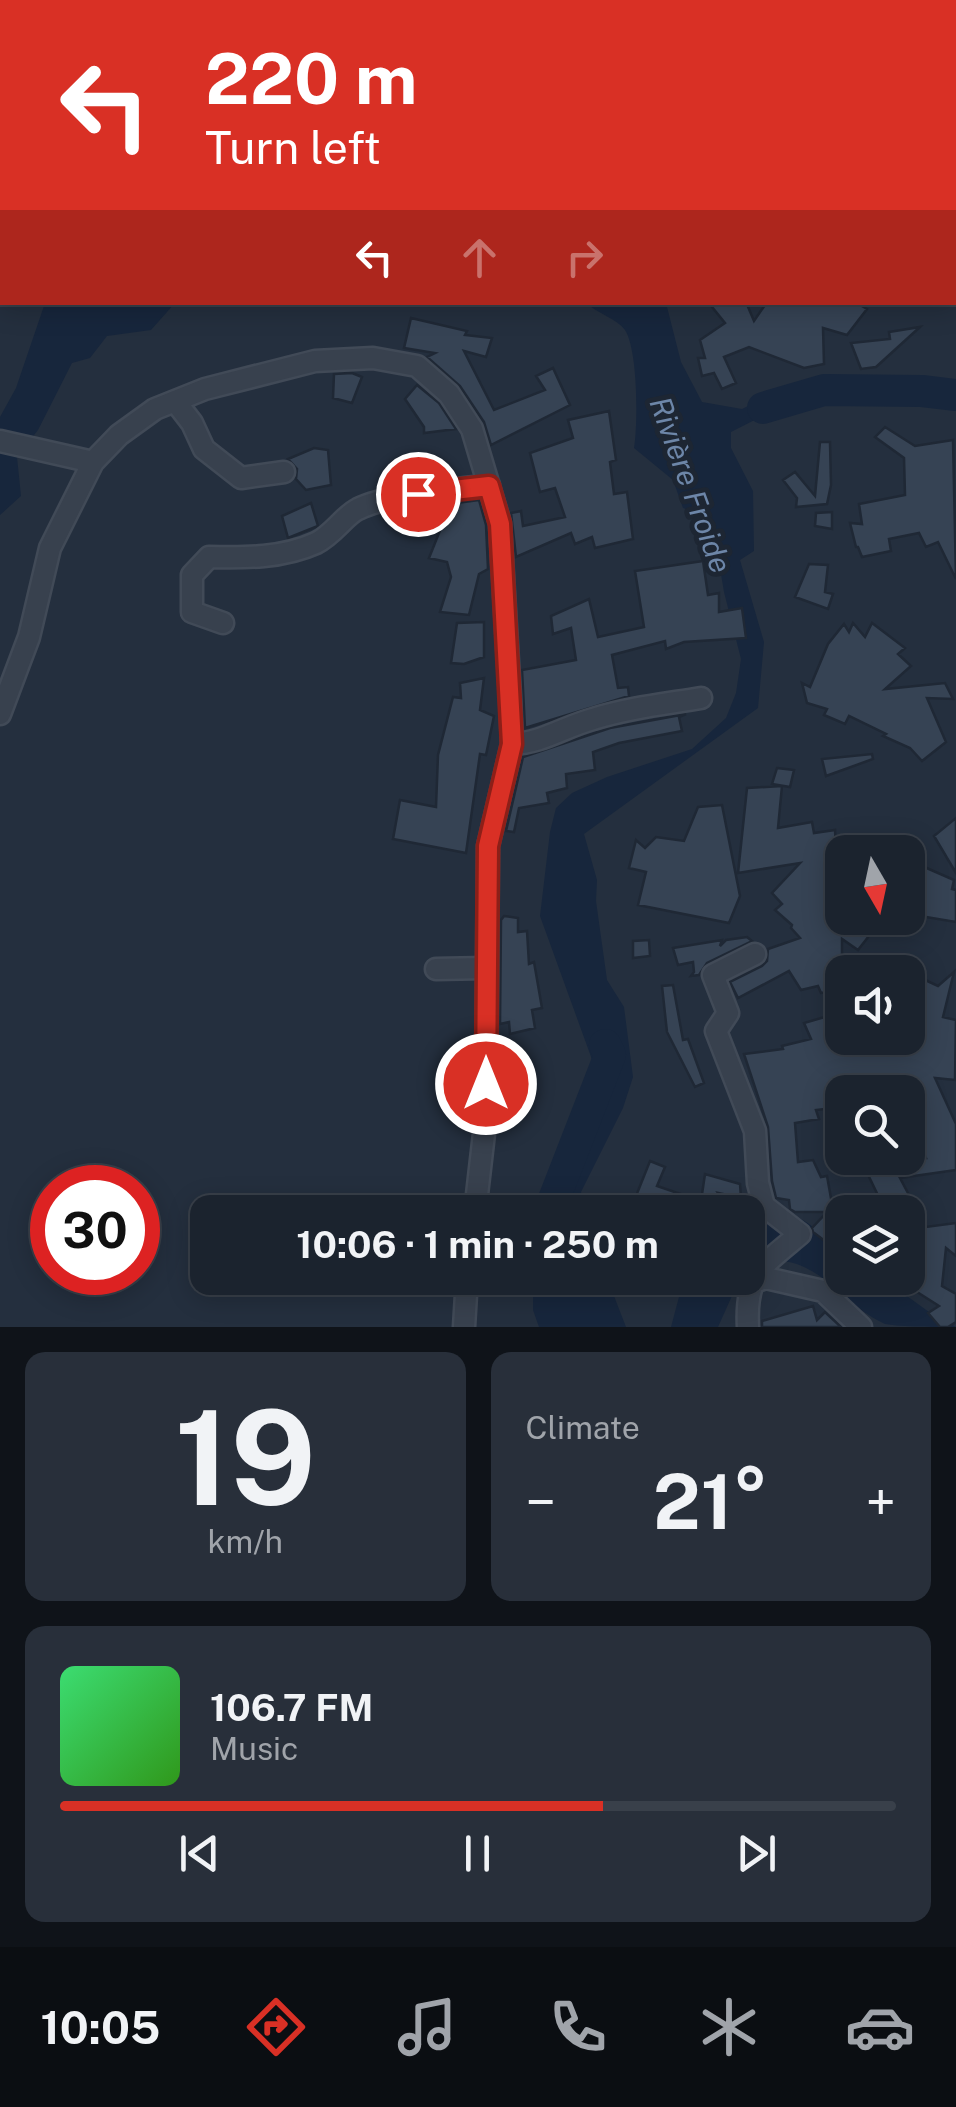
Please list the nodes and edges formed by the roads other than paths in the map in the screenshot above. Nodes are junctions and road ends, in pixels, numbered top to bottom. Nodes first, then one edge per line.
1 (176, 401) junction
2 (0, 441) edge
3 (93, 462) junction
4 (284, 472) dead end
5 (489, 486) junction
6 (224, 623) dead end
7 (701, 698) dead end
8 (0, 714) edge
9 (512, 744) junction
10 (755, 954) dead end
11 (486, 968) junction
12 (436, 969) dead end
13 (476, 1195) edge
14 (761, 1195) edge
15 (765, 1207) edge
16 (765, 1266) edge
17 (765, 1278) edge
18 (466, 1295) edge
19 (747, 1295) edge
20 (464, 1327) edge
21 (748, 1327) edge
22 (860, 1327) edge

1 - 3 street
1 - 4 street
1 - 5 street
2 - 3 street
3 - 8 street
5 - 6 street
5 - 9 street
7 - 9 street
9 - 11 street
10 - 14 street
11 - 12 street
11 - 13 street
15 - 16 street
17 - 22 street
18 - 20 street
19 - 21 street

